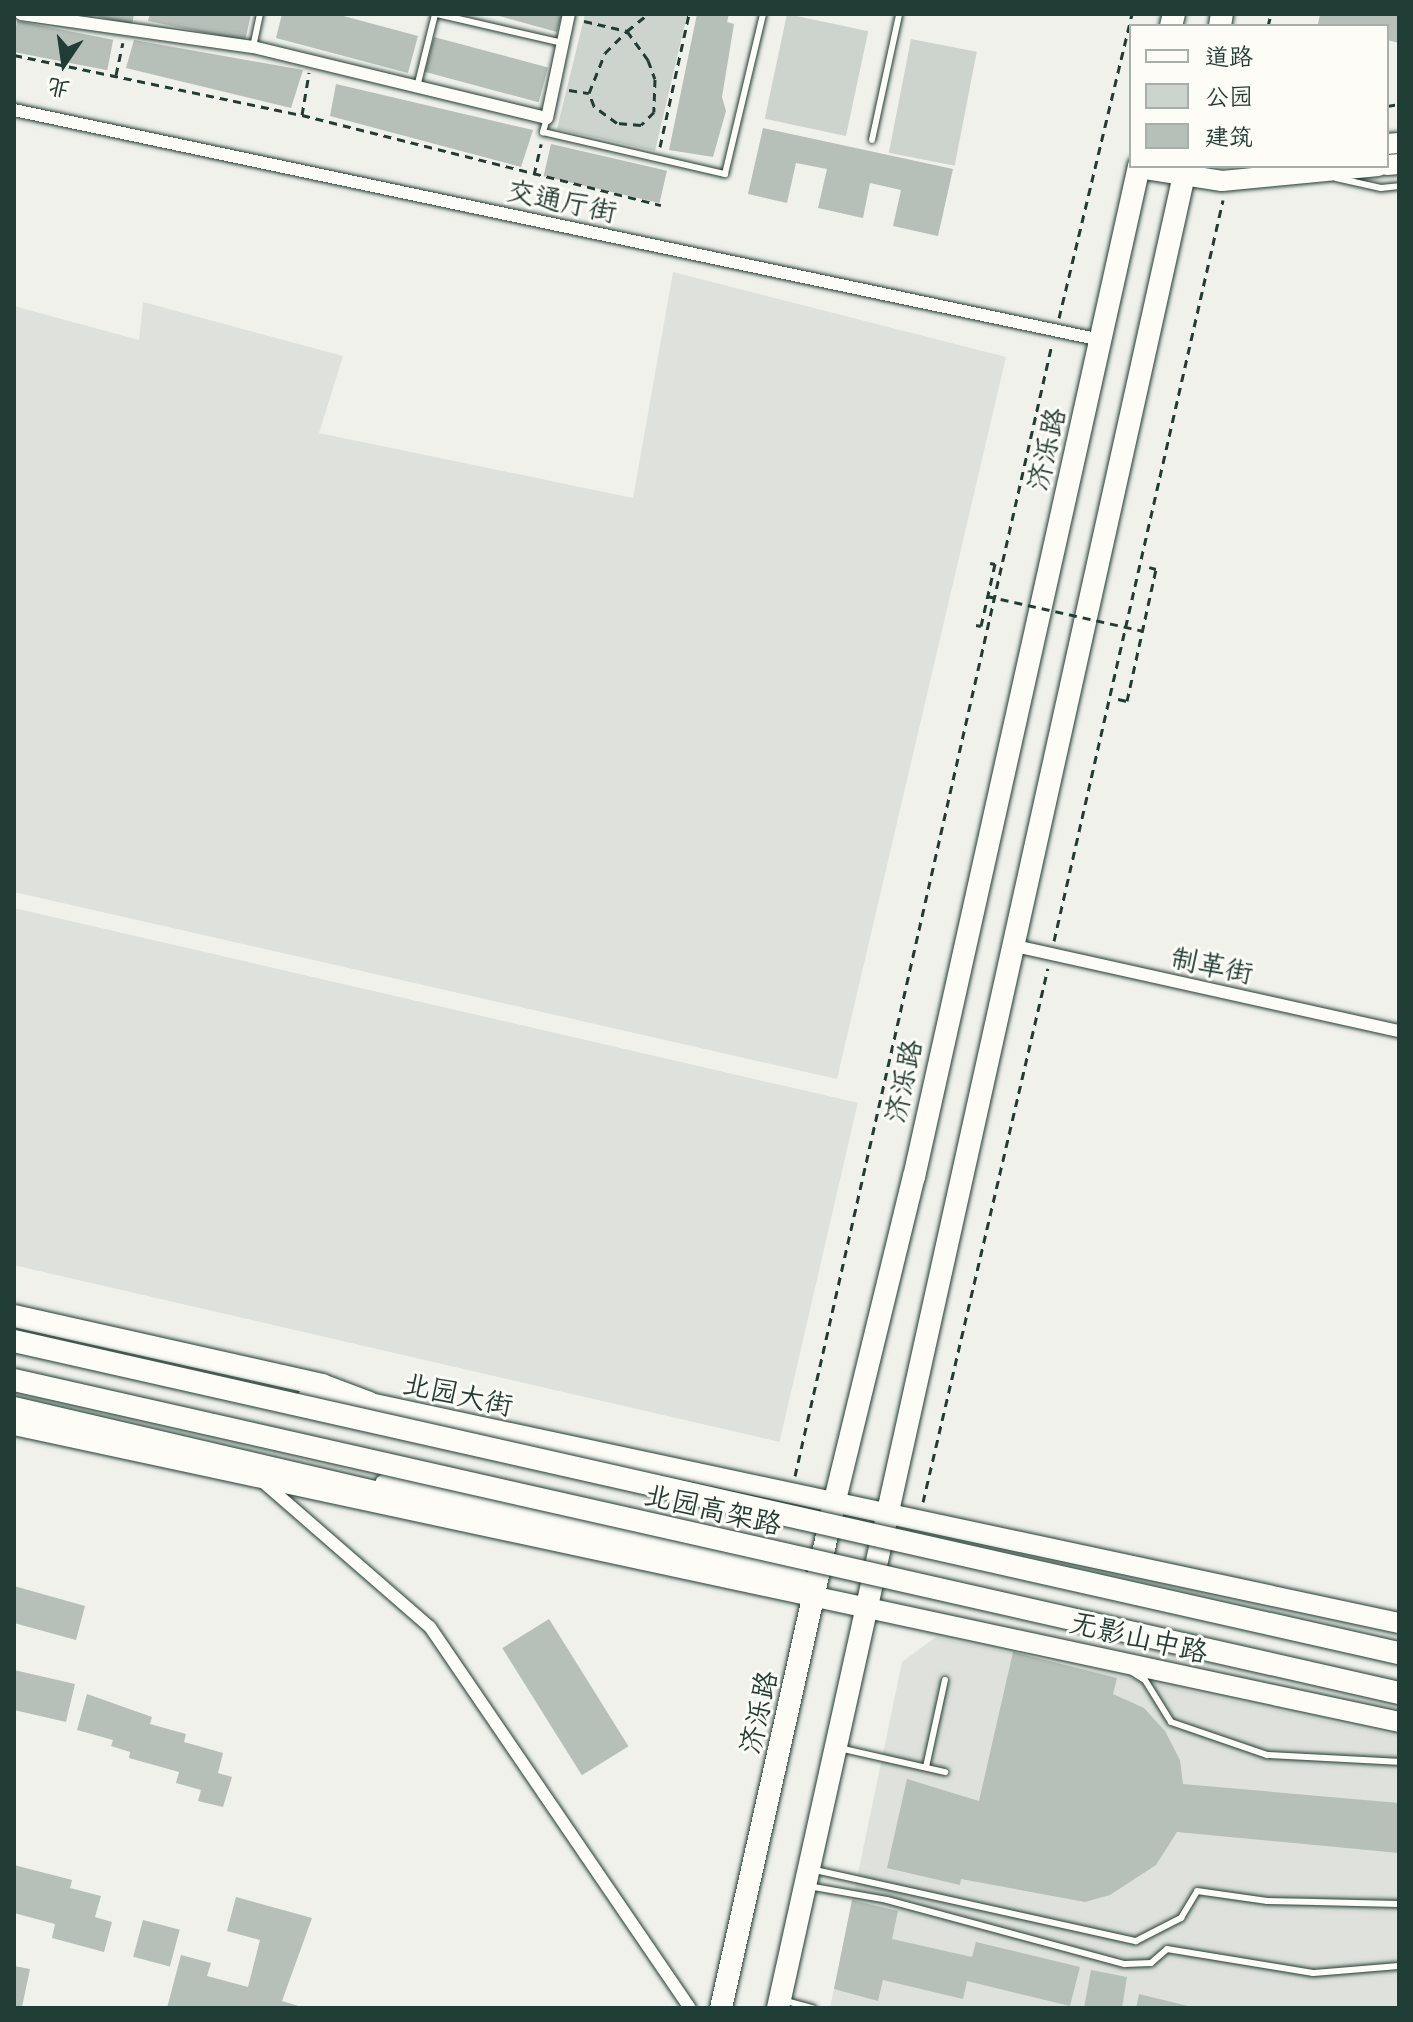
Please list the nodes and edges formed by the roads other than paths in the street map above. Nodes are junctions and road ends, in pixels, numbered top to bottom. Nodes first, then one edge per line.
1 (21, 14) edge
2 (260, 14) edge
3 (436, 14) edge
4 (763, 14) edge
5 (898, 14) edge
6 (568, 16) edge
7 (563, 43) junction
8 (253, 47) junction
9 (417, 87) junction
10 (14, 110) edge
11 (547, 118) junction
12 (872, 140) dead end
13 (1139, 168) edge
14 (1148, 168) edge
15 (1361, 168) edge
16 (1185, 172) edge
17 (1317, 173) junction
18 (1399, 186) edge
19 (1101, 340) junction
20 (1015, 946) junction
21 (1399, 1031) edge
22 (14, 1316) edge
23 (14, 1334) edge
24 (14, 1341) edge
25 (14, 1380) edge
26 (14, 1400) edge
27 (370, 1403) junction
28 (14, 1408) edge
29 (14, 1425) edge
30 (263, 1482) junction
31 (424, 1493) junction
32 (834, 1504) junction
33 (890, 1514) junction
34 (483, 1523) junction
35 (816, 1593) junction
36 (867, 1605) junction
37 (1399, 1623) edge
38 (1399, 1653) edge
39 (1109, 1659) junction
40 (945, 1680) dead end
41 (1399, 1693) edge
42 (1399, 1722) edge
43 (835, 1747) junction
44 (1399, 1762) edge
45 (926, 1767) junction
46 (945, 1772) dead end
47 (810, 1878) junction
48 (1399, 1904) edge
49 (1399, 1966) edge
50 (779, 2004) edge
51 (690, 2008) edge
52 (721, 2008) edge
53 (813, 2008) edge

1 - 8 street
2 - 8 lane
3 - 7 lane
3 - 9 lane
4 - 11 lane
5 - 12 lane
6 - 7 street
7 - 11 street
8 - 9 street
9 - 11 street
10 - 19 street, 交通厅街
13 - 19 highway, 济泺路
14 - 16 main road
15 - 17 main road
16 - 17 main road
16 - 20 highway
17 - 18 lane
19 - 32 highway, 济泺路
20 - 21 street, 制革街
20 - 33 highway
22 - 27 highway
23 - 27 main road, 北园大街
24 - 38 highway, 北园高架路, bridge
25 - 41 highway, 北园高架路, bridge
26 - 31 main road
27 - 32 main road, 北园大街
28 - 34 highway
29 - 30 main road
30 - 34 main road
30 - 51 street
31 - 34 main road
31 - 35 main road
32 - 33 main road, 北园大街
32 - 35 highway, 济泺路
33 - 36 highway
33 - 37 main road
34 - 35 main road
35 - 36 main road
35 - 52 highway, 济泺路
36 - 39 main road, 无影山中路
36 - 43 highway
39 - 42 main road, 无影山中路
39 - 44 lane
40 - 45 lane
43 - 45 lane
43 - 47 highway
45 - 46 lane
47 - 48 lane
47 - 49 lane
47 - 50 highway
50 - 53 lane

